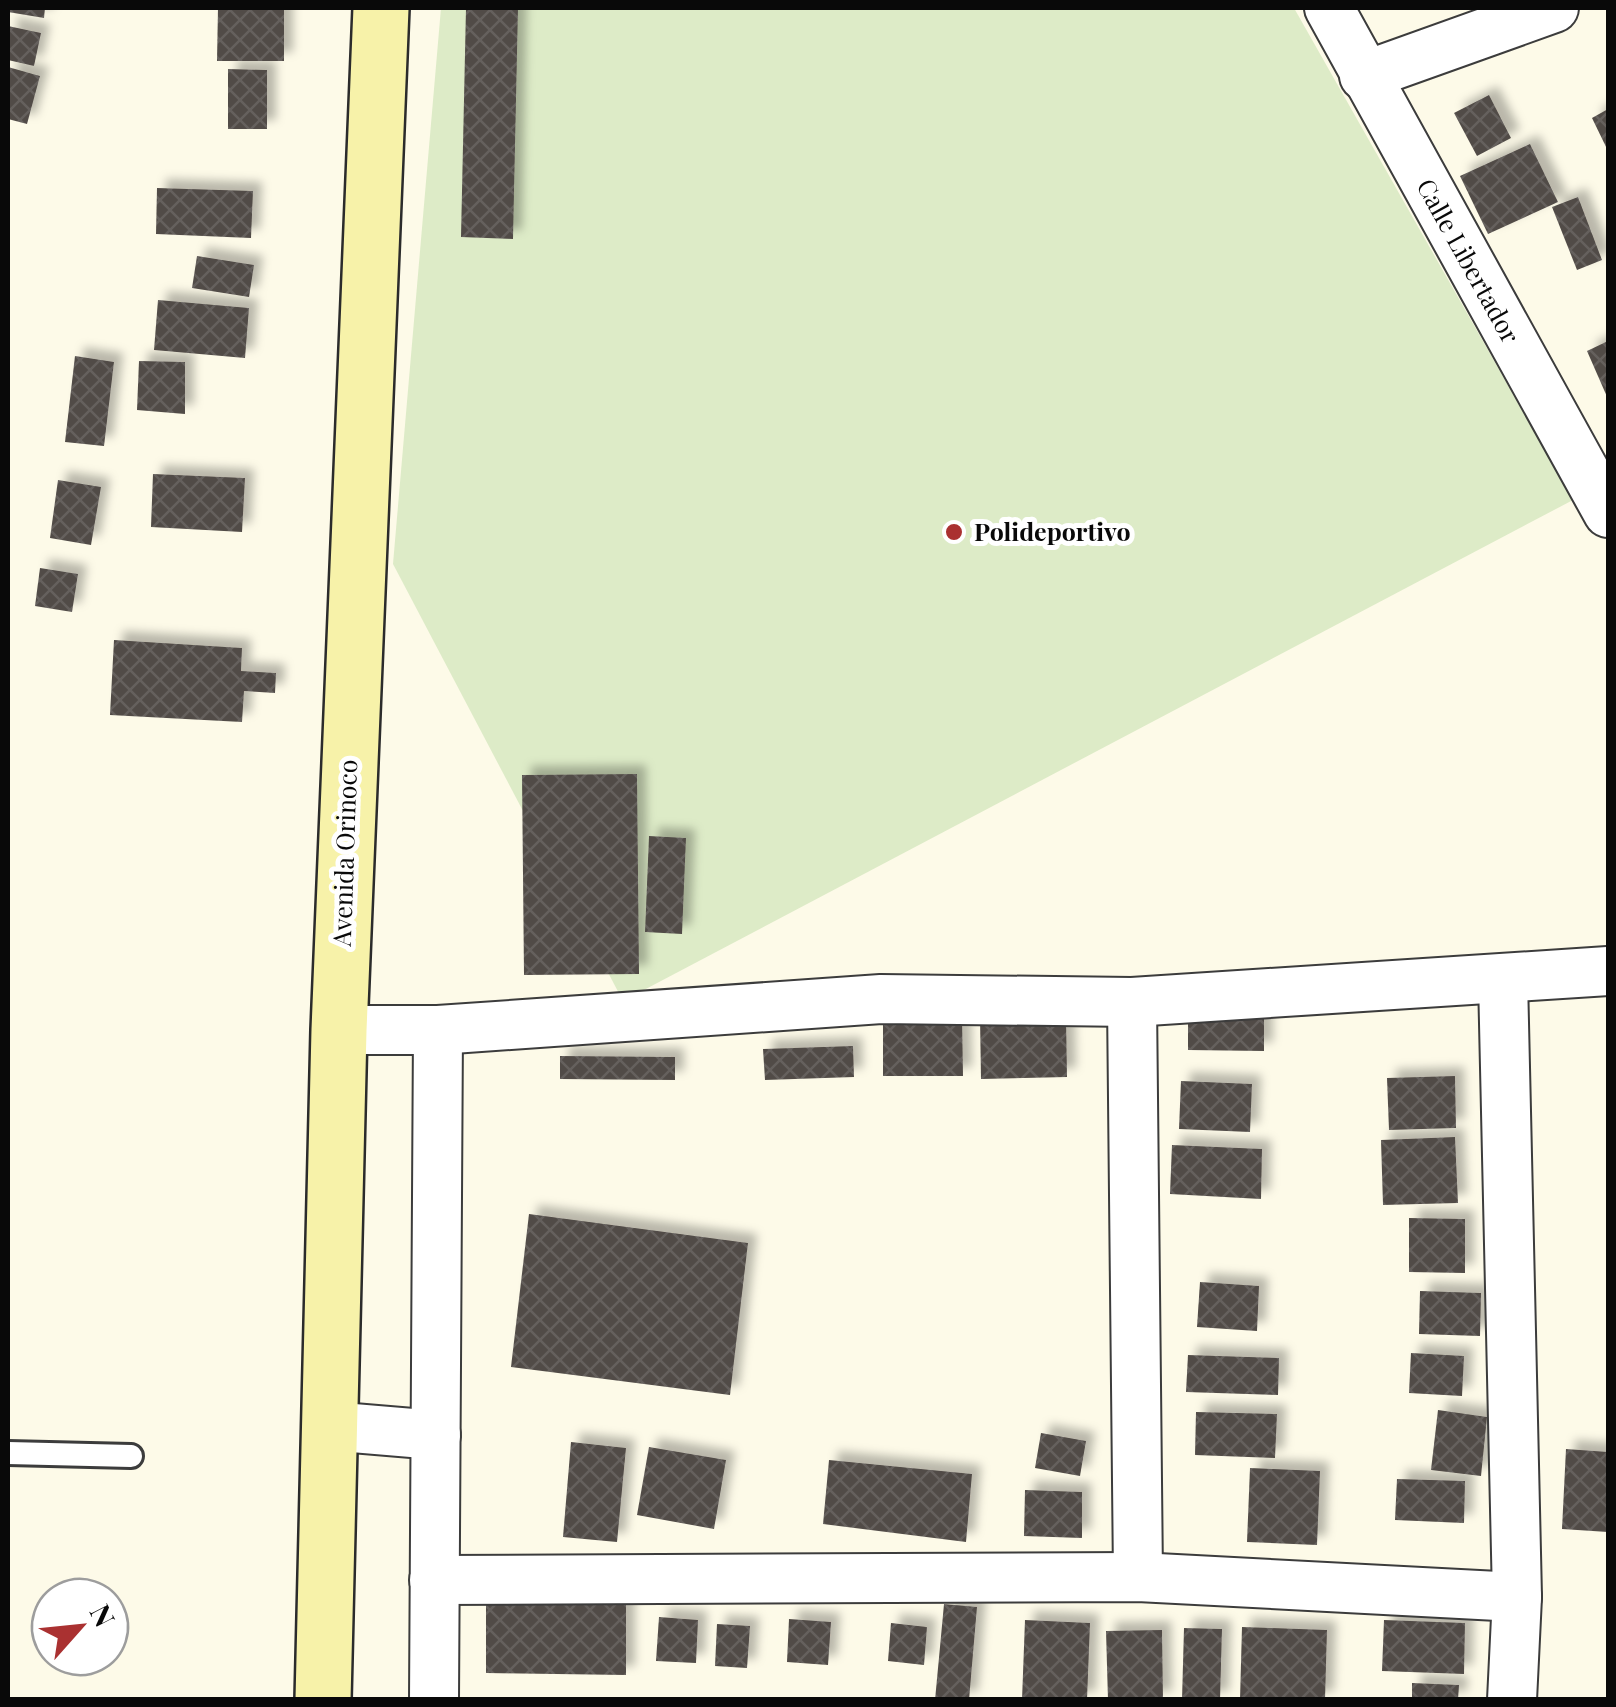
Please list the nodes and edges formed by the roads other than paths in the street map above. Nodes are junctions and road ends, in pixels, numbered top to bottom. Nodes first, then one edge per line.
1 (381, 8) edge
2 (1329, 8) edge
3 (1554, 8) edge
4 (1364, 76) junction
5 (1608, 514) edge
6 (1608, 971) edge
7 (1503, 979) junction
8 (1132, 1002) junction
9 (338, 1030) junction
10 (438, 1030) junction
11 (329, 1426) junction
12 (436, 1435) junction
13 (8, 1454) edge
14 (132, 1456) dead end
15 (1138, 1577) junction
16 (434, 1580) junction
17 (1517, 1597) junction
18 (323, 1700) edge
19 (434, 1700) edge
20 (1512, 1700) edge

1 - 9 main road, Avenida Orinoco
2 - 4 street, Calle Libertador
3 - 4 street
4 - 5 street, Calle Libertador
6 - 7 street
7 - 8 street
7 - 17 street
8 - 10 street
8 - 15 street
9 - 10 street
9 - 11 main road, Avenida Orinoco
10 - 12 street
11 - 12 street
11 - 18 main road, Avenida Orinoco
12 - 16 street
13 - 14 lane
15 - 16 street
15 - 17 street
16 - 19 street
17 - 20 street

